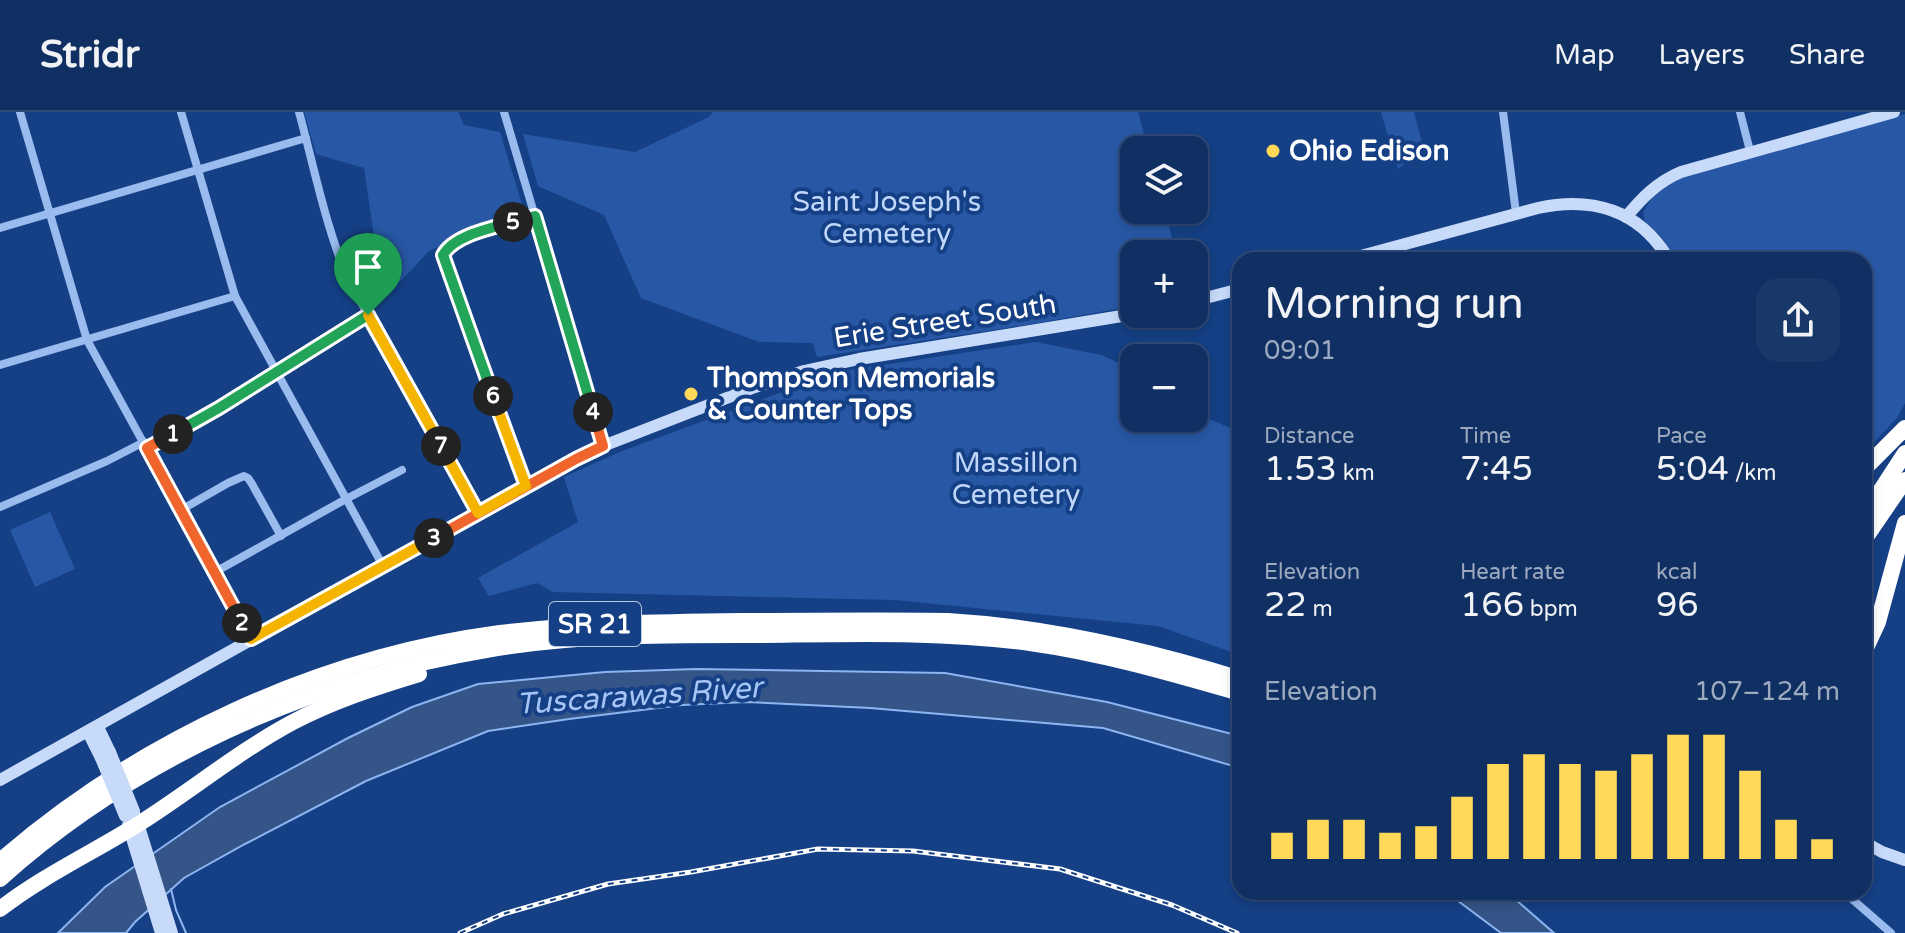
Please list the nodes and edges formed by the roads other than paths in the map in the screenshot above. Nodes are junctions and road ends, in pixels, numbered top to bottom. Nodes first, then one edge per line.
1 (20, 112) edge
2 (181, 112) edge
3 (299, 112) edge
4 (504, 112) edge
5 (1503, 112) edge
6 (1740, 112) edge
7 (1894, 112) edge
8 (306, 138) junction
9 (1750, 151) junction
10 (198, 170) junction
11 (50, 213) junction
12 (1516, 213) junction
13 (535, 216) junction
14 (1626, 217) junction
15 (0, 228) edge
16 (1375, 252) edge
17 (1663, 252) edge
18 (1232, 291) edge
19 (235, 296) junction
20 (1208, 297) edge
21 (368, 315) junction
22 (1120, 316) edge
23 (87, 340) junction
24 (0, 365) edge
25 (276, 372) junction
26 (1905, 428) edge
27 (146, 445) junction
28 (603, 446) junction
29 (1905, 453) edge
30 (1872, 461) edge
31 (402, 470) dead end
32 (1905, 480) edge
33 (526, 486) junction
34 (346, 499) junction
35 (1872, 504) edge
36 (0, 507) edge
37 (181, 510) junction
38 (478, 513) junction
39 (1905, 523) edge
40 (1872, 528) edge
41 (281, 536) junction
42 (383, 566) junction
43 (215, 572) junction
44 (1872, 635) edge
45 (595, 638) junction
46 (251, 639) junction
47 (1232, 676) edge
48 (1232, 691) edge
49 (93, 729) junction
50 (0, 780) edge
51 (132, 820) junction
52 (140, 845) junction
53 (1872, 847) edge
54 (1905, 860) edge
55 (0, 861) edge
56 (0, 879) edge
57 (1853, 900) edge
58 (0, 909) edge
59 (161, 933) edge
60 (172, 933) edge
61 (1891, 933) edge

1 - 11 street
2 - 10 street
3 - 8 street
4 - 13 street
5 - 12 street
6 - 9 street
7 - 9 main road
8 - 10 street
8 - 21 street
9 - 14 main road
10 - 11 street
10 - 19 street
11 - 15 street
11 - 23 street
12 - 14 main road
12 - 16 main road
13 - 28 street
13 - 33 street
14 - 17 main road
18 - 20 main road
19 - 23 street
19 - 25 street
21 - 25 street
21 - 38 street
22 - 28 main road, Erie Street South
23 - 24 street
23 - 27 street
25 - 27 street
25 - 34 street
26 - 30 highway
27 - 36 street
27 - 37 street
28 - 33 main road, Erie Street South
29 - 35 highway
31 - 34 street
32 - 40 highway
33 - 38 main road, Erie Street South
34 - 41 street
34 - 42 street
37 - 41 street
37 - 43 street
38 - 42 main road, Erie Street South
39 - 44 highway
41 - 43 street
42 - 46 main road, Erie Street South
43 - 46 street
45 - 48 highway, SR 21
45 - 51 highway
45 - 56 highway, SR 21
46 - 49 main road, Erie Street South
47 - 55 highway, SR 21
49 - 50 main road, Erie Street South
49 - 51 main road, bridge
51 - 52 main road
51 - 58 highway
52 - 59 main road
52 - 60 main road
53 - 54 main road
57 - 61 street

